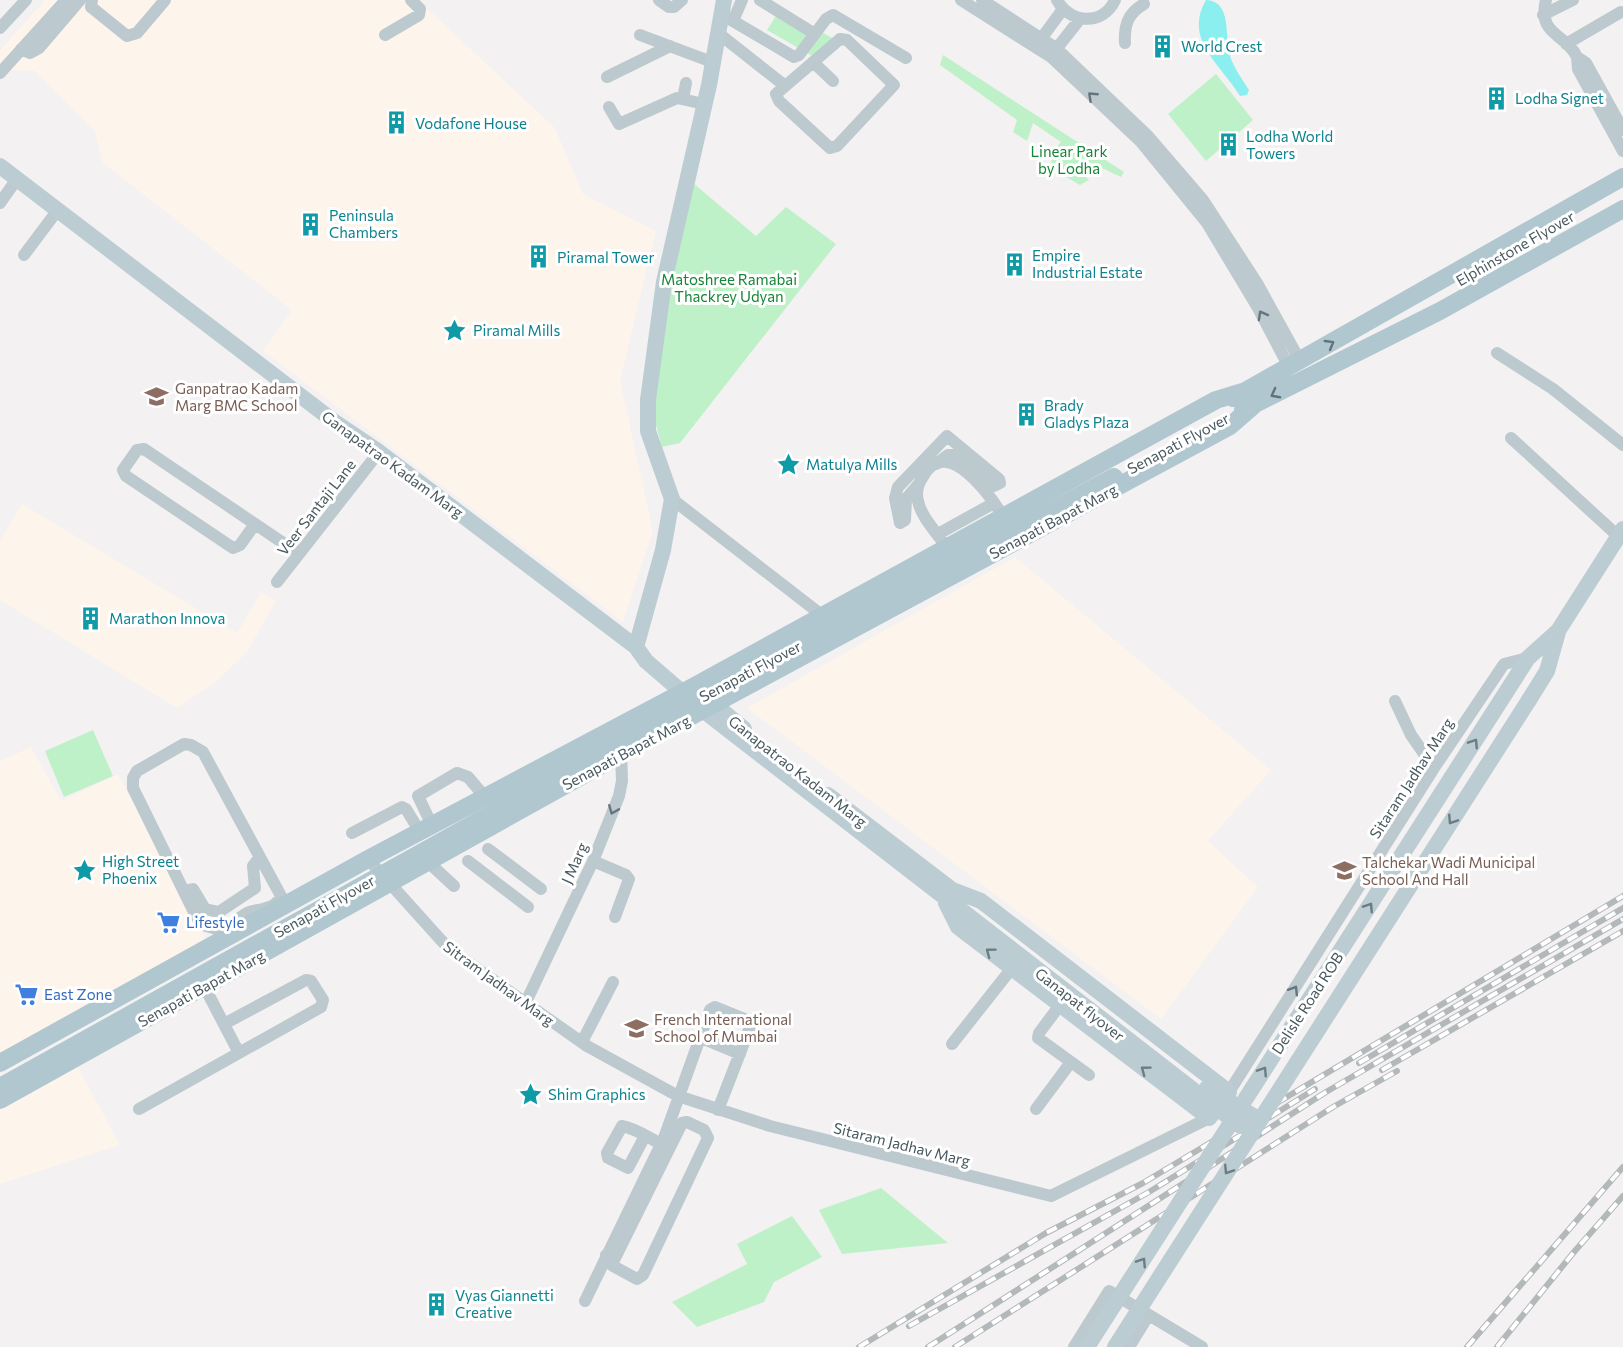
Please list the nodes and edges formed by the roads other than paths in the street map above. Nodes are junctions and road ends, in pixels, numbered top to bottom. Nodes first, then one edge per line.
1 (26, 0) edge
2 (66, 0) edge
3 (80, 0) edge
4 (92, 0) edge
5 (165, 0) edge
6 (411, 0) edge
7 (659, 0) edge
8 (682, 0) edge
9 (742, 0) edge
10 (760, 0) edge
11 (961, 0) edge
12 (982, 0) edge
13 (1546, 0) edge
14 (1573, 0) edge
15 (1114, 2) edge
16 (1060, 4) edge
17 (1144, 4) dead end
18 (726, 12) edge
19 (1621, 12) dead end
20 (1543, 15) junction
21 (1129, 16) junction
22 (1080, 19) junction
23 (0, 28) edge
24 (718, 33) junction
25 (815, 34) junction
26 (385, 35) dead end
27 (640, 35) dead end
28 (1038, 42) junction
29 (1125, 43) dead end
30 (1566, 44) junction
31 (670, 46) junction
32 (21, 49) junction
33 (1054, 53) junction
34 (1577, 57) junction
35 (906, 58) dead end
36 (712, 62) junction
37 (813, 62) junction
38 (0, 73) edge
39 (607, 77) dead end
40 (833, 81) dead end
41 (686, 83) dead end
42 (784, 85) junction
43 (682, 99) junction
44 (705, 104) junction
45 (609, 107) dead end
46 (1623, 130) edge
47 (1623, 151) edge
48 (0, 166) edge
49 (1623, 177) edge
50 (17, 179) junction
51 (1623, 186) edge
52 (1623, 198) edge
53 (0, 203) edge
54 (1623, 209) edge
55 (57, 211) junction
56 (24, 255) dead end
57 (1445, 299) junction
58 (1404, 303) junction
59 (1497, 354) dead end
60 (1295, 364) junction
61 (1247, 399) junction
62 (1511, 438) dead end
63 (1623, 445) edge
64 (379, 452) junction
65 (936, 464) junction
66 (1111, 472) junction
67 (918, 485) junction
68 (672, 499) junction
69 (999, 509) junction
70 (255, 524) junction
71 (1621, 533) edge
72 (943, 541) junction
73 (298, 553) junction
74 (277, 582) dead end
75 (823, 616) junction
76 (1558, 631) junction
77 (835, 638) junction
78 (639, 650) junction
79 (1528, 658) junction
80 (1547, 671) junction
81 (688, 689) junction
82 (1395, 701) dead end
83 (710, 708) junction
84 (611, 730) junction
85 (623, 753) junction
86 (1434, 768) junction
87 (485, 796) junction
88 (426, 824) junction
89 (352, 833) dead end
90 (488, 849) dead end
91 (260, 857) junction
92 (368, 859) junction
93 (427, 861) junction
94 (468, 861) dead end
95 (592, 861) junction
96 (387, 883) junction
97 (454, 886) dead end
98 (541, 889) dead end
99 (184, 891) junction
100 (945, 892) junction
101 (528, 907) dead end
102 (615, 917) dead end
103 (247, 921) junction
104 (271, 948) junction
105 (185, 962) junction
106 (1012, 968) junction
107 (613, 982) dead end
108 (202, 988) junction
109 (525, 1004) junction
110 (1060, 1005) junction
111 (224, 1024) junction
112 (699, 1037) junction
113 (585, 1044) junction
114 (952, 1044) dead end
115 (239, 1053) junction
116 (740, 1054) junction
117 (1071, 1062) junction
118 (0, 1063) edge
119 (0, 1074) edge
120 (1089, 1076) dead end
121 (0, 1087) edge
122 (1229, 1092) junction
123 (678, 1096) junction
124 (0, 1100) edge
125 (1036, 1108) dead end
126 (139, 1109) dead end
127 (718, 1110) junction
128 (1236, 1114) junction
129 (1209, 1118) junction
130 (1256, 1127) junction
131 (645, 1136) dead end
132 (666, 1141) junction
133 (610, 1258) junction
134 (585, 1301) dead end
135 (1148, 1316) junction
136 (1074, 1347) edge
137 (1088, 1347) edge
138 (1115, 1347) edge
139 (1128, 1347) edge
140 (1202, 1347) edge

1 - 23 street
2 - 32 street
3 - 32 street
4 - 5 street
6 - 26 street
7 - 8 street
9 - 18 street
10 - 25 street
11 - 28 street
12 - 28 street
13 - 20 street
14 - 20 street
15 - 21 street
15 - 22 street
16 - 22 street
16 - 28 street
17 - 21 street
18 - 24 main road
18 - 25 street
19 - 30 street
20 - 30 street
21 - 29 street
22 - 33 street
24 - 36 main road
24 - 42 street
25 - 35 street
27 - 31 street
28 - 33 street
30 - 34 street
31 - 36 street
31 - 39 street
32 - 38 street
33 - 60 street
34 - 46 street
34 - 47 street
36 - 44 main road
37 - 40 street
37 - 42 street
37 - 42 street
41 - 43 street
43 - 44 street
43 - 45 street
44 - 68 main road
48 - 50 main road, Ganapatrao Kadam Marg
49 - 58 main road
50 - 53 street
50 - 55 main road, Ganapatrao Kadam Marg
51 - 57 main road, Elphinstone Flyover
52 - 57 main road, Elphinstone Flyover
54 - 57 main road
55 - 56 street
55 - 64 main road, Ganapatrao Kadam Marg
57 - 58 main road, Elphinstone Flyover
57 -> 61 main road
60 -> 58 main road
59 - 63 street
60 - 61 main road
61 - 66 main road, Senapati Flyover
61 - 69 main road, Senapati Bapat Marg
61 - 77 main road, Senapati Bapat Marg
62 - 71 street
64 - 73 street, Veer Santaji Lane
64 - 78 main road, Ganapatrao Kadam Marg
65 - 67 street
65 - 67 street
65 - 69 street
66 - 119 main road, Senapati Flyover
66 - 121 main road, Senapati Flyover, bridge
67 - 72 street
68 - 75 street
68 - 78 main road
69 - 72 main road, Senapati Bapat Marg
70 - 70 street
70 - 73 street
71 - 76 main road
72 - 75 main road, Senapati Bapat Marg
73 - 74 street, Veer Santaji Lane
75 - 77 street
75 - 81 main road, Senapati Bapat Marg
76 - 79 main road, Delisle Road ROB
76 - 80 main road, Delisle Road ROB
77 - 83 main road, Senapati Bapat Marg
78 - 81 main road, Ganapatrao Kadam Marg
79 - 80 main road
79 - 86 street, Sitaram Jadhav Marg
128 -> 79 main road, Delisle Road ROB
80 -> 130 main road, Delisle Road ROB, bridge
81 - 83 main road, Ganapatrao Kadam Marg
81 - 84 main road, Senapati Bapat Marg
82 - 86 street
83 - 85 main road, Senapati Bapat Marg
83 - 100 main road, Ganapatrao Kadam Marg
84 - 85 street
84 - 87 main road, Senapati Bapat Marg
85 - 93 main road, Senapati Bapat Marg
85 -> 95 street, J Marg
122 -> 86 street, Sitaram Jadhav Marg
87 - 88 main road, Senapati Bapat Marg
87 - 88 street
88 - 89 street
88 - 92 main road, Senapati Bapat Marg
90 - 98 street
91 - 99 street
91 - 99 street
91 - 103 street
92 - 96 street, Sitram Jadhav Marg
92 - 103 main road, Senapati Bapat Marg
93 - 96 main road, Senapati Bapat Marg
93 - 97 street
94 - 101 street
95 - 102 street
95 - 109 street, J Marg
96 - 104 main road, Senapati Bapat Marg
96 - 109 street, Sitram Jadhav Marg
99 - 103 street
106 -> 100 main road
100 - 122 main road
100 - 128 main road, Ganapat flyover, bridge
103 - 104 street
103 - 105 main road, Senapati Bapat Marg
104 - 108 main road, Senapati Bapat Marg
105 - 108 main road
105 - 118 main road, Senapati Bapat Marg
106 - 110 main road
106 - 114 street
107 - 113 street
108 - 111 street
108 - 124 main road, Senapati Bapat Marg
109 - 113 street, Sitram Jadhav Marg
110 - 117 street
129 -> 110 main road
111 - 115 street
111 - 115 street
112 - 116 street
112 - 116 street
112 - 123 street
113 - 123 street, Sitaram Jadhav Marg
115 - 126 street
116 - 127 street
117 - 120 street
117 - 125 street
122 - 129 main road
123 - 127 street, Sitaram Jadhav Marg
123 - 132 street
127 - 129 street, Sitaram Jadhav Marg
128 - 130 main road, Ganapat flyover, bridge
137 -> 128 main road, Delisle Road ROB, bridge
130 -> 138 main road, Delisle Road ROB, bridge
131 - 132 street
132 - 133 street
132 - 133 street
133 - 134 street
135 - 136 street
135 - 139 street
135 - 140 street

